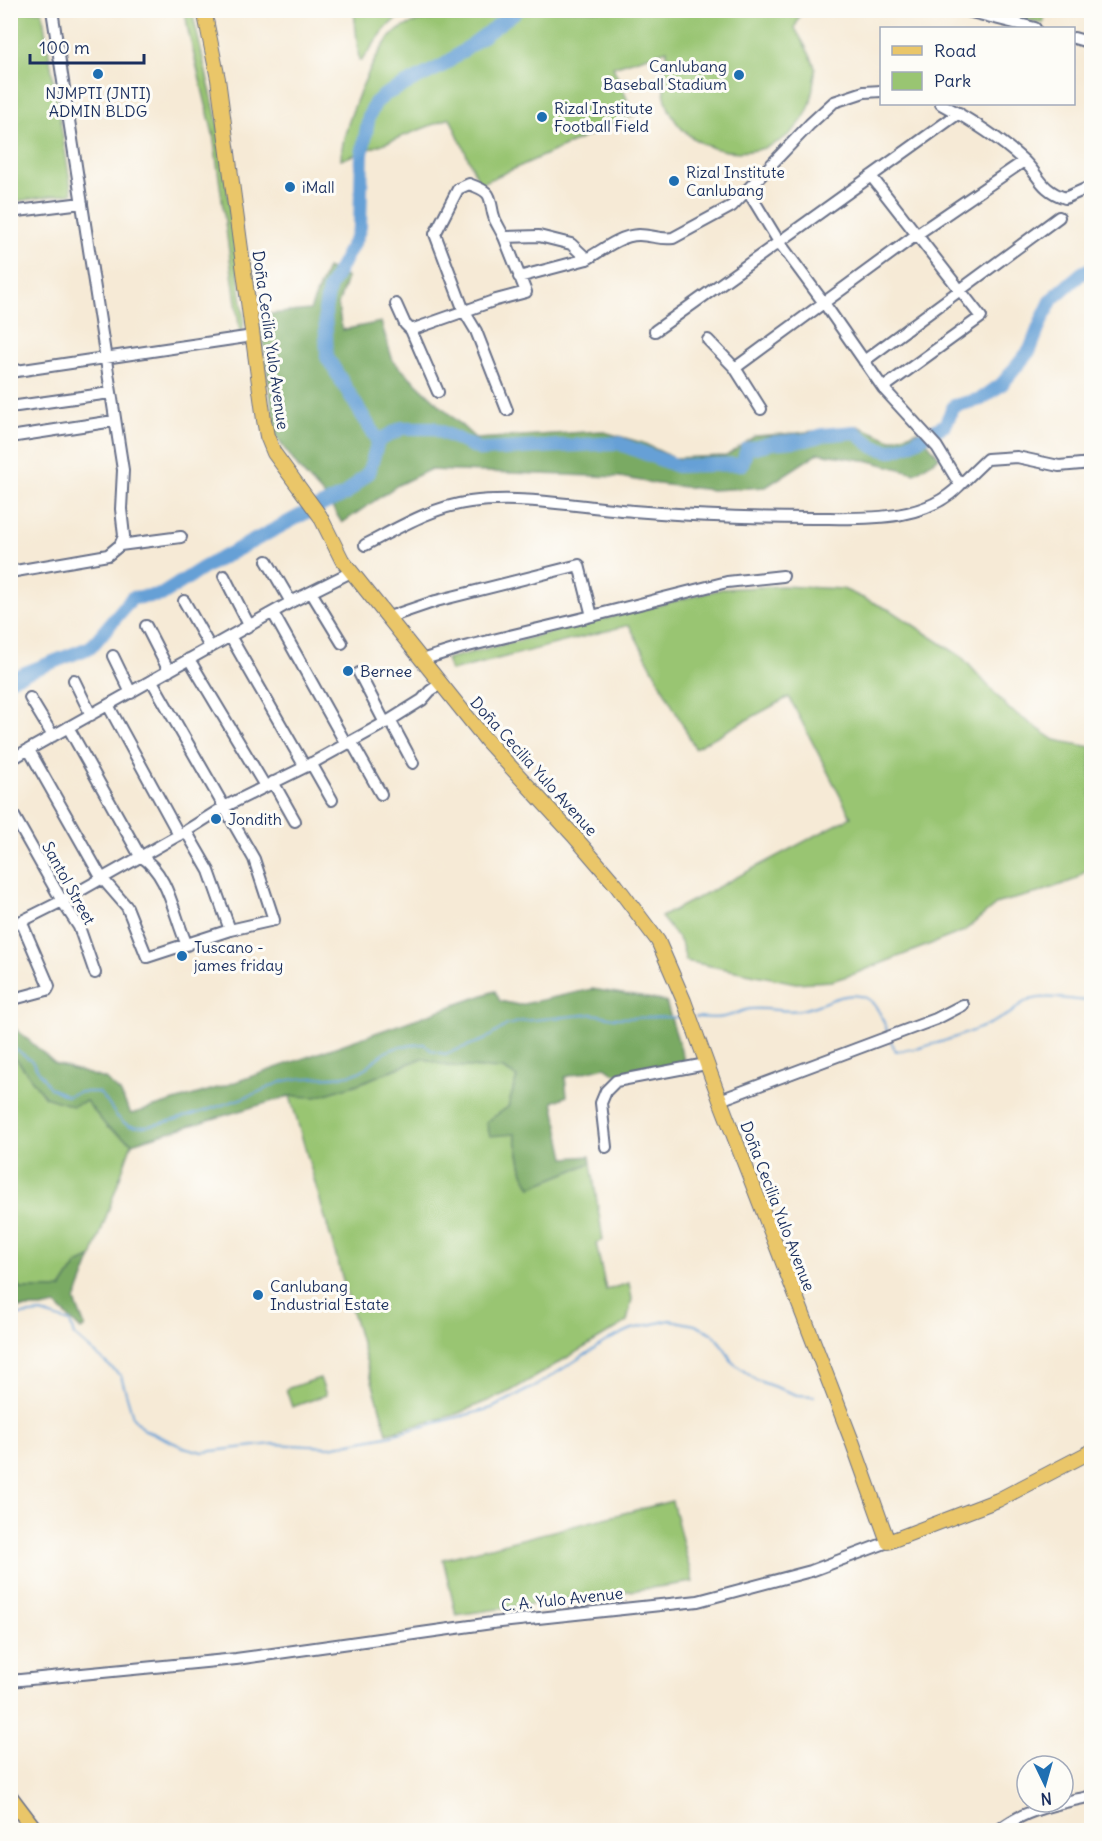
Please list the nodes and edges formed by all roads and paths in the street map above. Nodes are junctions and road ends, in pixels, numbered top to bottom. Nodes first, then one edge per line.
1 (52, 10) edge
2 (204, 10) edge
3 (968, 11) edge
4 (1001, 15) edge
5 (1032, 27) edge
6 (1075, 38) edge
7 (1092, 43) edge
8 (880, 91) edge
9 (943, 105) edge
10 (959, 113) junction
11 (1024, 161) junction
12 (871, 176) junction
13 (1092, 186) edge
14 (748, 190) junction
15 (82, 203) junction
16 (10, 212) edge
17 (1059, 217) dead end
18 (916, 235) junction
19 (504, 237) junction
20 (779, 242) junction
21 (587, 258) junction
22 (519, 277) junction
23 (959, 290) junction
24 (824, 303) junction
25 (396, 304) dead end
26 (464, 311) junction
27 (411, 330) junction
28 (654, 331) dead end
29 (253, 336) junction
30 (708, 339) dead end
31 (104, 358) junction
32 (864, 361) junction
33 (735, 368) junction
34 (10, 372) edge
35 (883, 388) junction
36 (438, 392) dead end
37 (110, 393) junction
38 (10, 407) edge
39 (761, 409) dead end
40 (507, 410) dead end
41 (114, 421) junction
42 (10, 437) edge
43 (1092, 464) edge
44 (960, 485) junction
45 (181, 537) dead end
46 (120, 545) junction
47 (365, 545) dead end
48 (267, 561) dead end
49 (10, 572) edge
50 (351, 572) junction
51 (224, 576) dead end
52 (783, 576) dead end
53 (311, 592) junction
54 (184, 601) dead end
55 (291, 602) junction
56 (273, 613) junction
57 (591, 616) junction
58 (389, 617) junction
59 (249, 625) junction
60 (146, 626) dead end
61 (231, 636) junction
62 (342, 643) dead end
63 (210, 647) junction
64 (113, 656) dead end
65 (189, 659) junction
66 (421, 660) junction
67 (169, 670) junction
68 (359, 674) dead end
69 (74, 680) dead end
70 (152, 681) junction
71 (442, 687) junction
72 (131, 693) junction
73 (30, 698) dead end
74 (108, 705) junction
75 (91, 715) junction
76 (388, 722) junction
77 (68, 727) junction
78 (53, 736) junction
79 (348, 743) junction
80 (28, 750) junction
81 (12, 757) edge
82 (413, 763) dead end
83 (308, 765) junction
84 (269, 784) junction
85 (381, 794) dead end
86 (332, 800) dead end
87 (224, 807) junction
88 (10, 809) edge
89 (295, 821) dead end
90 (182, 833) junction
91 (140, 856) junction
92 (101, 877) junction
93 (62, 901) junction
94 (21, 921) junction
95 (10, 927) edge
96 (230, 930) junction
97 (187, 945) junction
98 (95, 973) dead end
99 (10, 1000) edge
100 (963, 1005) dead end
101 (706, 1064) junction
102 (720, 1100) junction
103 (606, 1147) dead end
104 (1092, 1451) edge
105 (888, 1542) junction
106 (10, 1681) edge
107 (1092, 1796) edge
108 (10, 1797) edge
109 (35, 1830) edge
110 (999, 1830) edge

1 - 15 street
2 - 29 main road, Doña Cecilia Yulo Avenue
3 - 4 street
4 - 5 street
6 - 7 street
8 - 14 street
9 - 10 street
10 - 11 street
10 - 12 street
11 - 13 street
11 - 18 street
12 - 18 street
12 - 20 street
14 - 20 street
14 - 21 street
15 - 16 street
15 - 31 street
17 - 23 street
18 - 23 street
18 - 24 street
19 - 21 street
19 - 22 street
19 - 26 street
20 - 24 street
20 - 28 street
21 - 22 street
22 - 26 street
23 - 32 street
23 - 35 street
24 - 32 street
24 - 33 street
25 - 27 street
26 - 27 street
26 - 40 street
27 - 36 street
29 - 31 street
29 - 50 main road, Doña Cecilia Yulo Avenue
30 - 33 street
31 - 34 street
31 - 37 street
32 - 35 street
33 - 39 street
35 - 44 street
37 - 38 street
37 - 41 street
41 - 42 street
41 - 46 street
43 - 44 street
44 - 47 street
45 - 46 street
46 - 49 street
48 - 55 street
50 - 53 street
50 - 58 main road, Doña Cecilia Yulo Avenue
51 - 59 street
52 - 57 street
53 - 55 street
53 - 62 street
54 - 63 street
55 - 56 street
56 - 59 street
56 - 79 street
57 - 58 street
57 - 66 street
58 - 66 main road, Doña Cecilia Yulo Avenue
59 - 61 street
60 - 67 street
61 - 63 street
61 - 83 street
63 - 65 street
64 - 72 street
65 - 67 street
65 - 84 street
66 - 71 main road, Doña Cecilia Yulo Avenue
67 - 70 street
68 - 76 street
69 - 75 street
70 - 72 street
70 - 87 street
71 - 76 street
71 - 101 main road, Doña Cecilia Yulo Avenue
72 - 74 street
73 - 78 street
74 - 75 street
74 - 90 street
75 - 77 street
76 - 79 street
76 - 82 street
77 - 78 street
77 - 91 street
78 - 80 street
79 - 83 street
79 - 85 street
80 - 81 street
80 - 92 street
83 - 84 street
83 - 86 street
84 - 87 street
84 - 89 street
87 - 90 street
87 - 96 street
88 - 93 street, Santol Street
90 - 91 street
90 - 96 street
91 - 92 street
91 - 97 street
92 - 93 street
92 - 97 street
93 - 94 street
93 - 98 street, Santol Street
94 - 95 street
94 - 99 street
96 - 97 street
100 - 102 street
101 - 102 main road, Doña Cecilia Yulo Avenue
101 - 103 street
102 - 105 main road, Doña Cecilia Yulo Avenue
104 - 105 main road, C. A. Yulo Avenue
105 - 106 street, C. A. Yulo Avenue
107 - 110 street
108 - 109 highway

